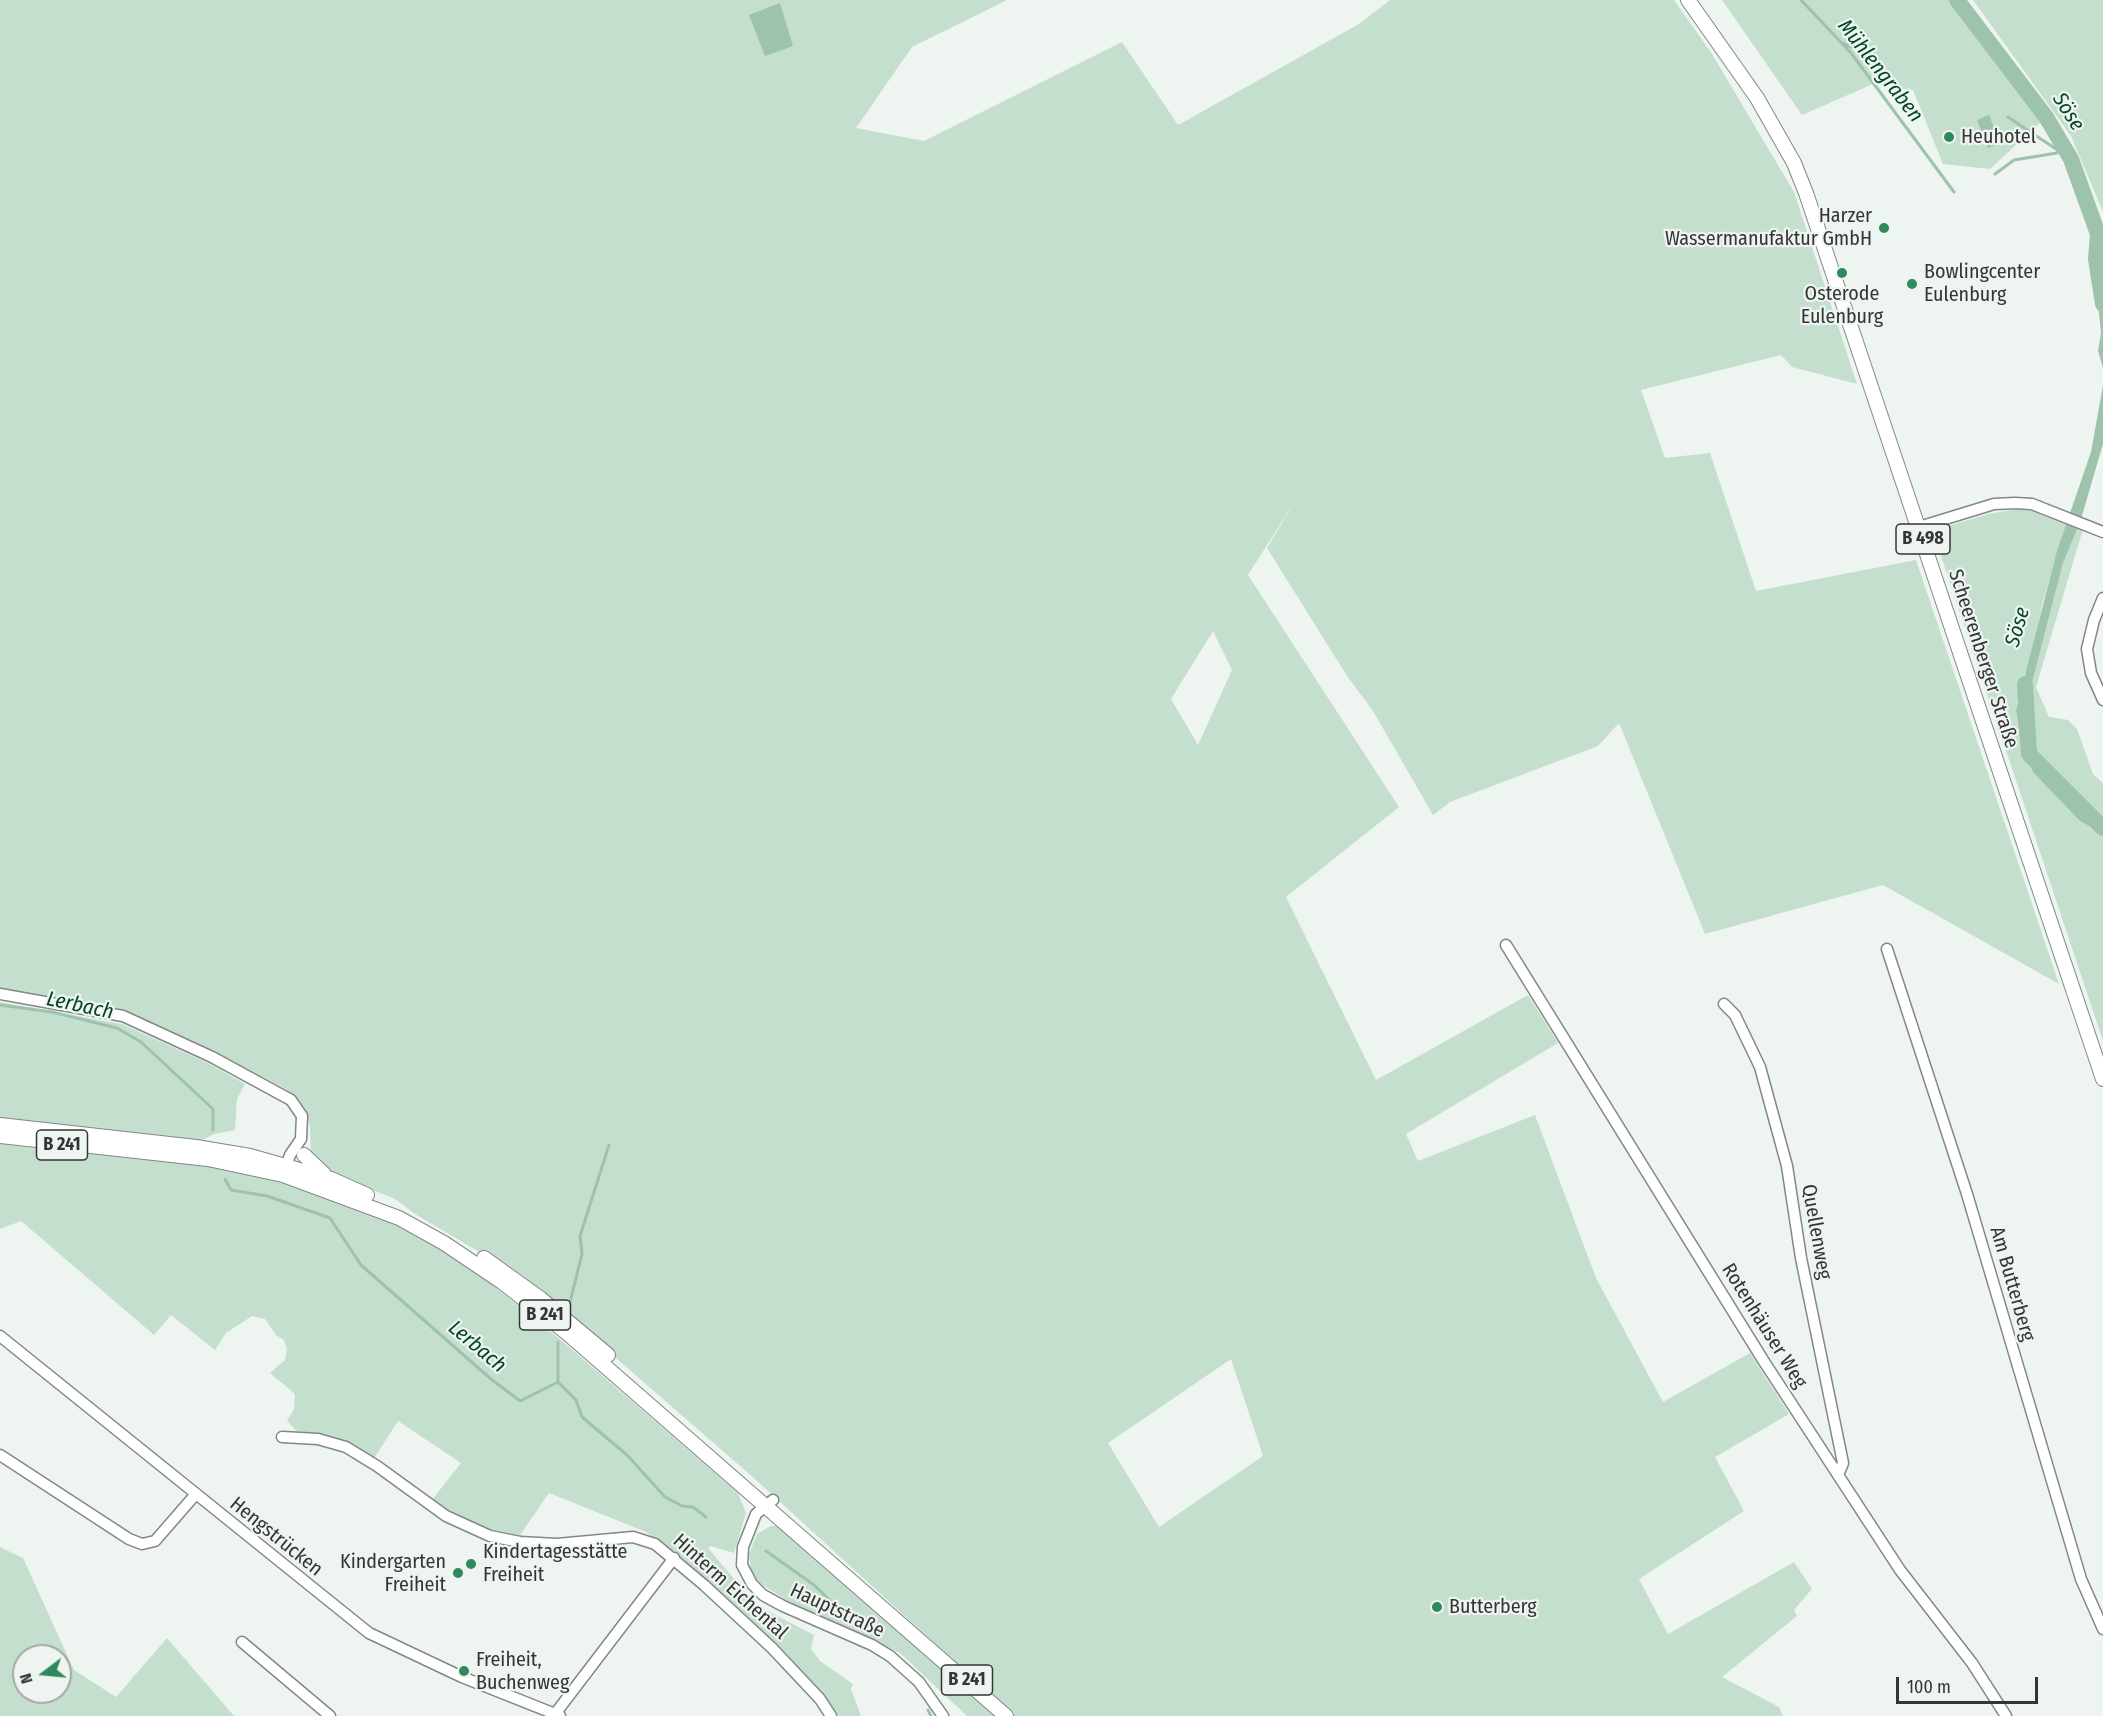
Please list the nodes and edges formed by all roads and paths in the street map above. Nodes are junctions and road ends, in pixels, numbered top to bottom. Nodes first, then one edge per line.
1 (1688, 0) edge
2 (1923, 526) junction
3 (2103, 532) edge
4 (2103, 598) edge
5 (2103, 700) edge
6 (1506, 945) dead end
7 (1887, 950) dead end
8 (0, 994) edge
9 (1724, 1004) dead end
10 (2103, 1079) edge
11 (0, 1125) edge
12 (0, 1136) edge
13 (302, 1139) junction
14 (304, 1155) junction
15 (291, 1172) junction
16 (331, 1179) junction
17 (0, 1336) edge
18 (282, 1437) dead end
19 (0, 1455) edge
20 (1838, 1475) junction
21 (195, 1495) junction
22 (769, 1504) junction
23 (674, 1558) junction
24 (2103, 1629) edge
25 (243, 1642) dead end
26 (558, 1715) edge
27 (330, 1716) edge
28 (831, 1716) edge
29 (943, 1716) edge
30 (1006, 1716) edge
31 (2006, 1716) edge

1 - 2 main road, Scheerenberger Straße / B 498
2 - 3 street
2 - 10 main road, Scheerenberger Straße / B 498
4 - 5 street
6 - 20 street, Rotenhäuser Weg
7 - 24 street, Am Butterberg
8 - 13 street
9 - 20 street, Quellenweg
11 - 15 main road, B 241
12 - 15 main road, B 241
13 - 14 street
13 - 15 street
14 - 15 street
14 - 16 main road
15 - 16 main road, B 241
15 - 22 main road, B 241
16 - 22 main road, B 241
17 - 21 street, Hengstrücken
18 - 23 street, Hinterm Eichental
19 - 21 street
20 - 31 street, Rotenhäuser Weg
21 - 26 street, Hengstrücken
22 - 29 street, Hauptstraße
22 - 30 main road, B 241
23 - 26 street
23 - 28 street, Hinterm Eichental
25 - 27 street

